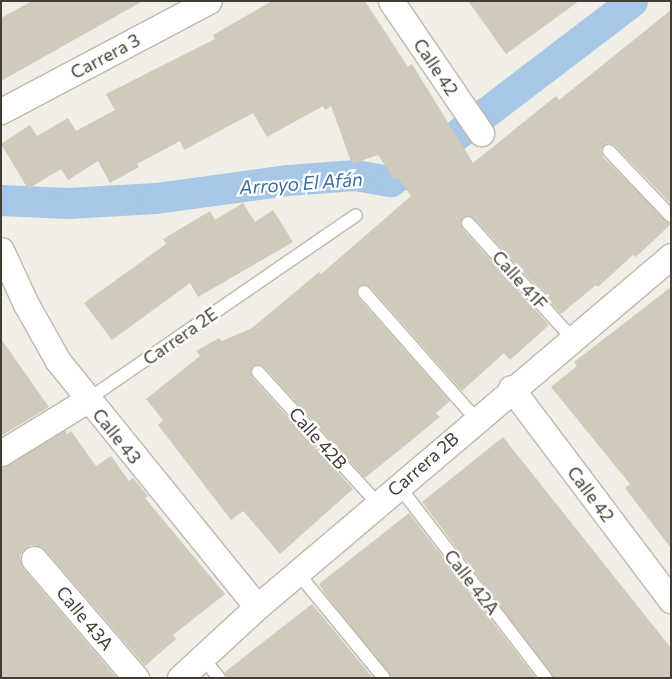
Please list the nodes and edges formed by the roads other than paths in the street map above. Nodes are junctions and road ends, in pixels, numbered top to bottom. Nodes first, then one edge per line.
1 (209, 1) edge
2 (391, 1) edge
3 (1, 111) edge
4 (481, 133) dead end
5 (609, 151) dead end
6 (356, 215) dead end
7 (671, 216) edge
8 (468, 223) dead end
9 (1, 250) edge
10 (671, 256) edge
11 (364, 292) dead end
12 (572, 338) junction
13 (258, 372) dead end
14 (511, 388) junction
15 (87, 400) junction
16 (476, 419) junction
17 (1, 452) edge
18 (398, 485) junction
19 (377, 503) junction
20 (34, 559) dead end
21 (297, 572) junction
22 (671, 600) edge
23 (257, 607) junction
24 (202, 657) junction
25 (136, 678) edge
26 (180, 678) edge
27 (219, 678) edge
28 (384, 678) edge
29 (546, 678) edge

1 - 3 street, Carrera 3
2 - 4 street, Calle 42
5 - 7 lane
6 - 15 lane, Carrera 2E
8 - 12 lane, Calle 41F
9 - 15 street, Calle 43
10 - 12 street, Carrera 2B
11 - 16 lane
12 - 14 street, Carrera 2B
13 - 19 lane, Calle 42B
14 - 16 street, Carrera 2B
14 - 22 street, Calle 42
15 - 17 street, Carrera 2E
15 - 23 street, Calle 43
16 - 18 street, Carrera 2B
18 - 19 street, Carrera 2B
18 - 29 lane, Calle 42A
19 - 21 street, Carrera 2B
20 - 25 street, Calle 43A
21 - 23 street, Carrera 2B
21 - 28 lane
23 - 24 street, Carrera 2B
24 - 26 street, Carrera 2B
24 - 27 lane

